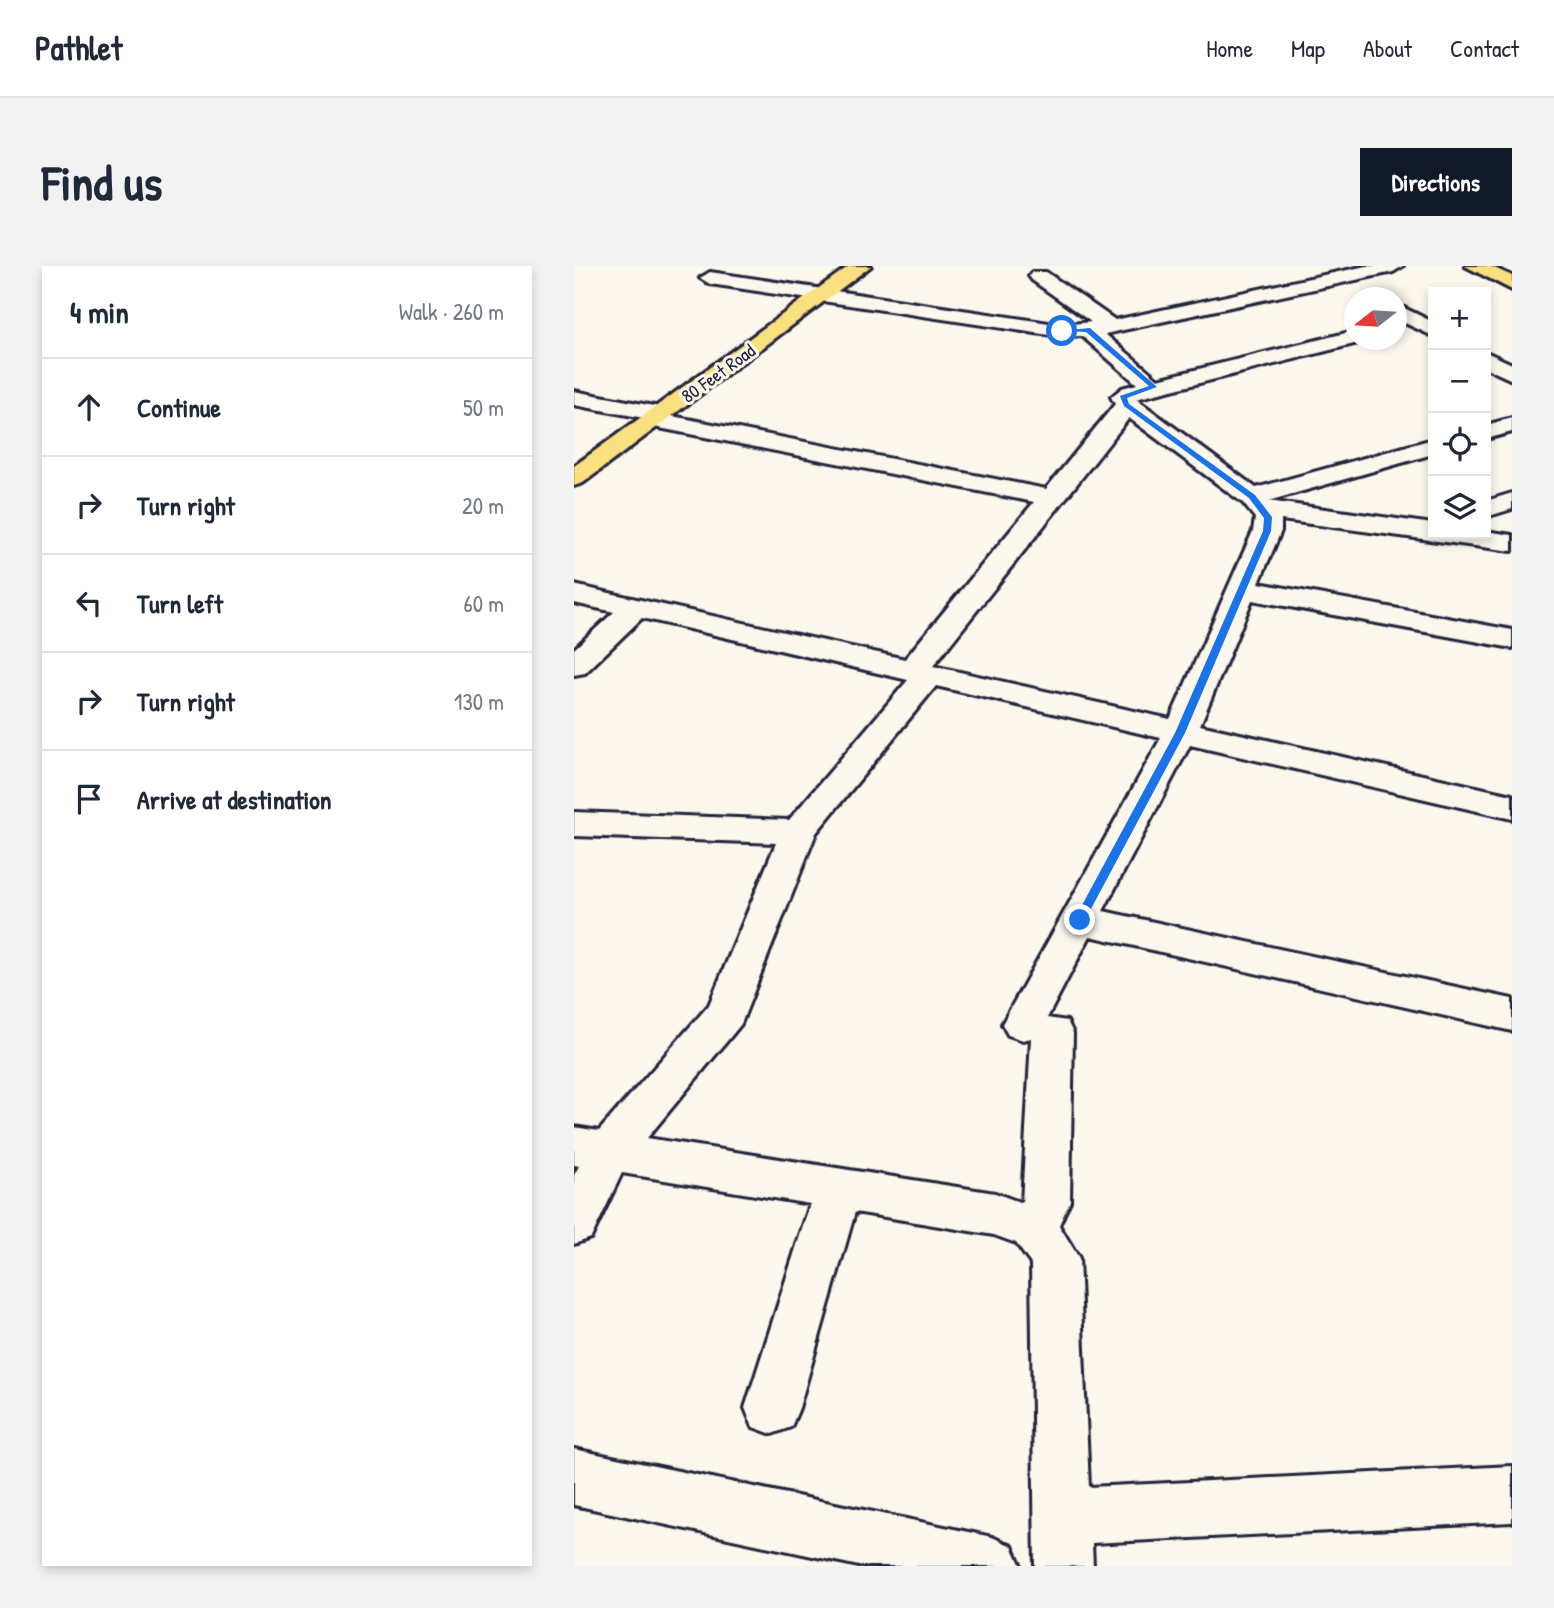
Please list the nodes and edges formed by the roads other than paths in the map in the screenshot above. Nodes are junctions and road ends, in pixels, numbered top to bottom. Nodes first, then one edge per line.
1 (861, 266) edge
2 (1315, 266) edge
3 (1393, 266) edge
4 (1475, 266) edge
5 (1502, 266) edge
6 (1512, 271) edge
7 (1039, 276) dead end
8 (710, 278) dead end
9 (1338, 278) junction
10 (1512, 284) edge
11 (1355, 287) edge
12 (824, 296) junction
13 (1407, 316) edge
14 (1426, 326) edge
15 (1111, 327) junction
16 (1407, 327) edge
17 (1087, 330) junction
18 (1344, 339) edge
19 (1491, 362) edge
20 (1512, 373) edge
21 (1153, 387) junction
22 (574, 398) edge
23 (1126, 405) junction
24 (658, 417) junction
25 (1512, 425) edge
26 (1491, 431) edge
27 (1428, 448) edge
28 (574, 478) edge
29 (1052, 498) junction
30 (1512, 501) edge
31 (1257, 503) junction
32 (1491, 507) edge
33 (1428, 529) edge
34 (1482, 539) edge
35 (1512, 543) edge
36 (1242, 589) junction
37 (574, 594) edge
38 (636, 608) junction
39 (1512, 639) edge
40 (574, 666) edge
41 (921, 673) junction
42 (1180, 733) junction
43 (1512, 807) edge
44 (574, 824) edge
45 (799, 832) junction
46 (1080, 920) junction
47 (1512, 1015) edge
48 (591, 1149) edge
49 (838, 1189) junction
50 (574, 1223) edge
51 (1033, 1228) junction
52 (772, 1408) dead end
53 (574, 1477) edge
54 (1512, 1494) edge
55 (1063, 1541) edge
56 (992, 1566) edge

1 - 12 main road, 80 Feet Road
2 - 9 street
3 - 9 street
4 - 10 main road
5 - 6 main road
7 - 15 street
8 - 12 street
9 - 11 street
9 - 15 street
12 - 17 street
12 - 24 main road, 80 Feet Road
13 - 14 street
14 - 16 street
15 - 17 street
17 - 21 street
18 - 21 street
19 - 20 street
21 - 23 street
22 - 24 street
23 - 29 street
23 - 31 street
24 - 28 main road, 80 Feet Road
24 - 29 street
25 - 26 street
27 - 31 street
29 - 41 street
30 - 32 street
31 - 33 street
31 - 36 street
34 - 35 street
36 - 39 street
36 - 42 street
37 - 38 street
38 - 40 street
38 - 41 street
41 - 42 street
41 - 45 street
42 - 43 street
42 - 46 street
44 - 45 street
45 - 48 street
46 - 47 street
46 - 51 street
48 - 49 street
48 - 50 street
49 - 51 street
49 - 52 street
51 - 55 street
53 - 56 street
54 - 55 street

